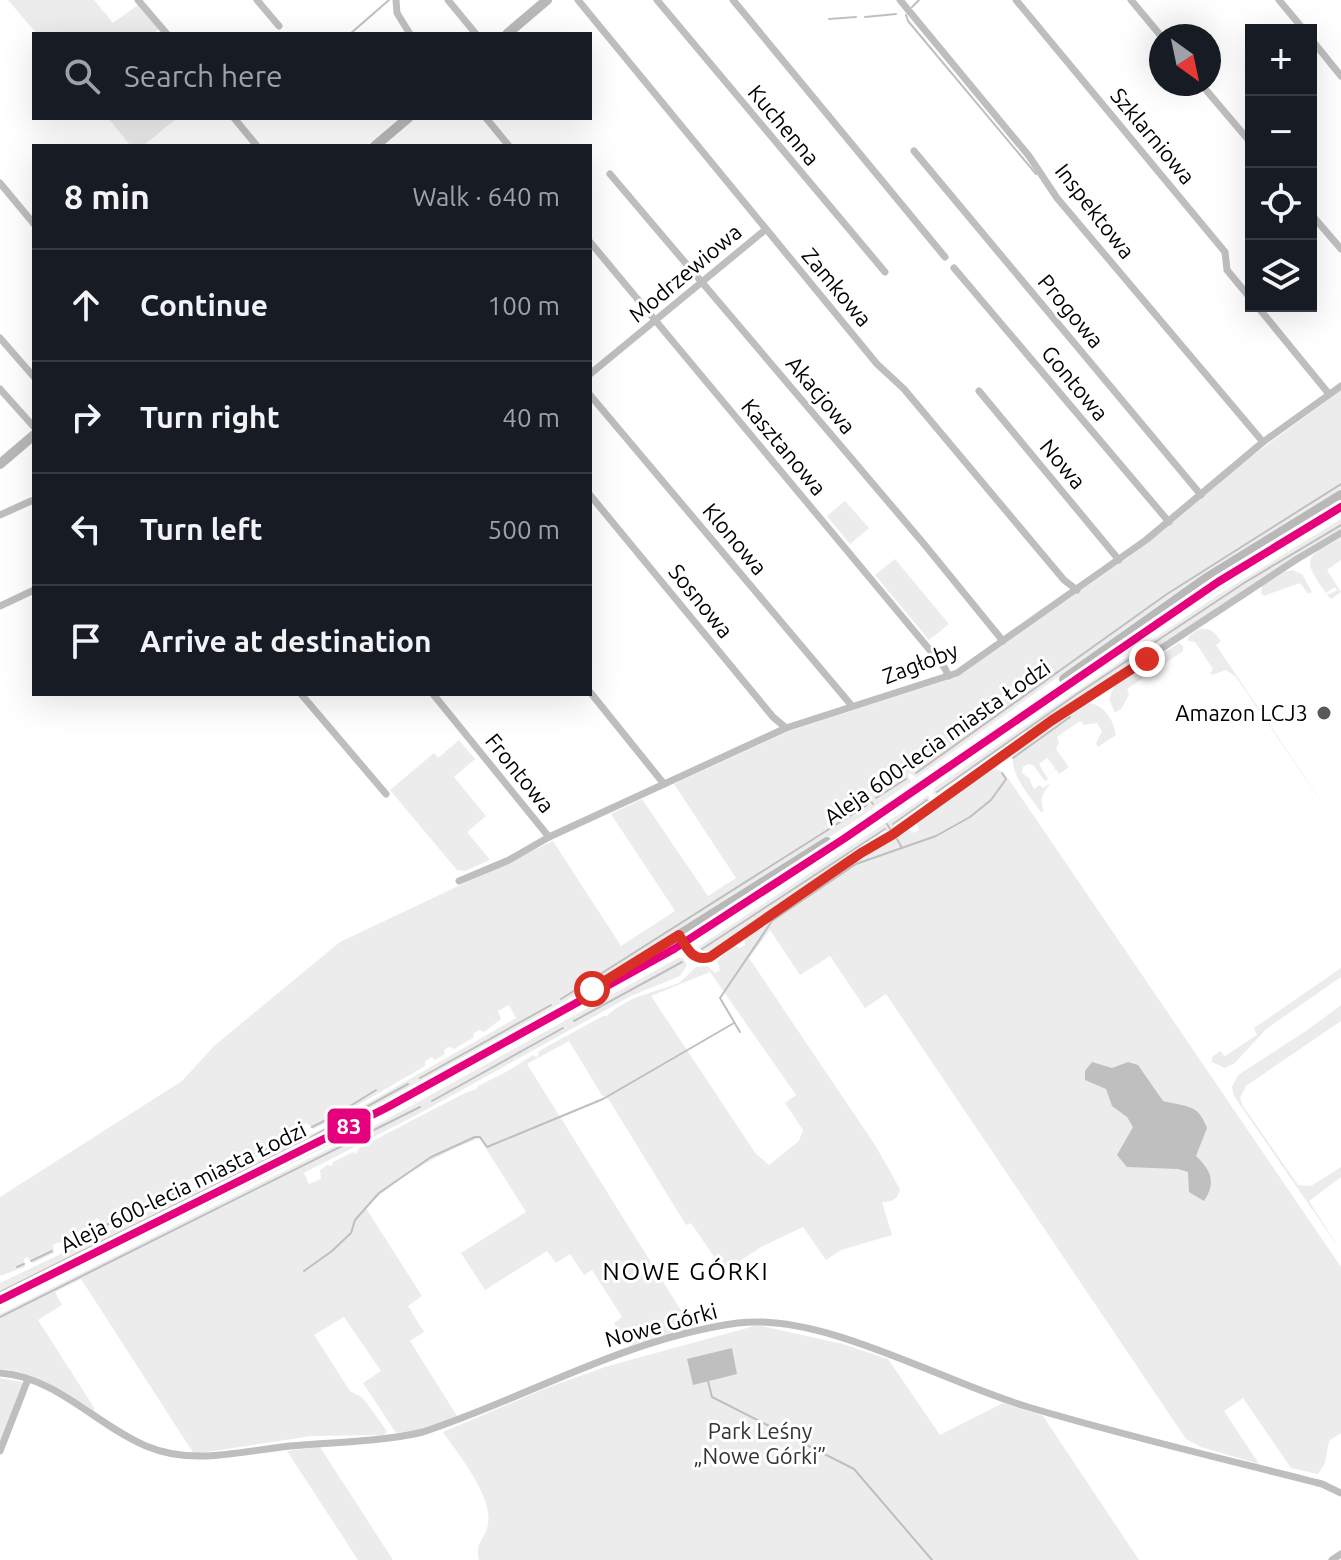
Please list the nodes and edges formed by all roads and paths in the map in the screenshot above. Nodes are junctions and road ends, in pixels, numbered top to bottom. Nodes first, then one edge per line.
1 (138, 0) edge
2 (257, 0) edge
3 (396, 0) edge
4 (448, 0) edge
5 (547, 0) edge
6 (578, 0) edge
7 (657, 0) edge
8 (733, 0) edge
9 (900, 0) edge
10 (1016, 0) edge
11 (1131, 0) edge
12 (1279, 0) edge
13 (1151, 24) edge
14 (1299, 24) edge
15 (279, 26) dead end
16 (165, 32) edge
17 (409, 32) edge
18 (474, 32) edge
19 (509, 32) edge
20 (1317, 46) edge
21 (1341, 76) edge
22 (1211, 96) edge
23 (236, 120) edge
24 (406, 120) edge
25 (488, 120) edge
26 (1245, 136) edge
27 (255, 144) edge
28 (377, 144) edge
29 (507, 144) edge
30 (914, 151) dead end
31 (610, 174) dead end
32 (0, 183) edge
33 (1317, 221) edge
34 (32, 222) edge
35 (765, 230) junction
36 (592, 244) edge
37 (1341, 249) edge
38 (945, 257) dead end
39 (954, 268) dead end
40 (885, 272) dead end
41 (701, 282) junction
42 (1245, 292) edge
43 (1262, 312) edge
44 (655, 320) junction
45 (0, 338) edge
46 (592, 372) edge
47 (32, 375) edge
48 (1341, 386) edge
49 (0, 389) edge
50 (979, 391) dead end
51 (1329, 394) junction
52 (592, 397) edge
53 (32, 425) edge
54 (32, 437) edge
55 (1263, 442) junction
56 (0, 464) edge
57 (1201, 495) junction
58 (1341, 495) edge
59 (592, 497) edge
60 (31, 501) dead end
61 (1341, 507) edge
62 (0, 515) edge
63 (1169, 522) junction
64 (1341, 533) edge
65 (1119, 560) junction
66 (1077, 590) junction
67 (32, 591) edge
68 (0, 606) edge
69 (1003, 641) junction
70 (949, 676) junction
71 (592, 694) edge
72 (303, 696) edge
73 (435, 696) edge
74 (852, 706) junction
75 (786, 728) junction
76 (664, 784) junction
77 (386, 794) dead end
78 (549, 837) junction
79 (459, 881) dead end
80 (681, 939) junction
81 (0, 1300) edge
82 (0, 1373) edge
83 (28, 1379) junction
84 (0, 1451) edge
85 (1341, 1493) edge
86 (1341, 1554) edge
87 (1332, 1560) edge

1 - 16 street
2 - 15 street
3 - 17 street
4 - 18 street
5 - 19 main road
6 - 35 street, Zamkowa
7 - 40 street, Kuchenna
8 - 38 street
9 - 55 street, Inspektowa
10 - 42 street, Szklarniowa
11 - 13 street
12 - 14 street
20 - 21 street
22 - 26 street
23 - 27 street
24 - 28 main road
25 - 29 street
30 - 57 street, Progowa
31 - 41 street, Akacjowa
32 - 34 street
33 - 37 street
35 - 41 street, Modrzewiowa
35 - 66 street, Zamkowa
36 - 44 street, Kasztanowa
39 - 63 street, Gontowa
41 - 44 street, Modrzewiowa
41 - 69 street, Akacjowa
43 - 51 street
44 - 46 street, Modrzewiowa
44 - 70 street, Kasztanowa
45 - 47 street
48 - 51 street, Zagłoby
49 - 53 street
50 - 65 street, Nowa
51 - 55 street, Zagłoby
52 - 74 street, Klonowa
54 - 56 main road
55 - 57 street, Zagłoby
57 - 63 street, Zagłoby
58 - 80 main road, Aleja 600-lecia miasta Łodzi
59 - 75 street, Sosnowa
60 - 62 street
61 - 80 main road, Aleja 600-lecia miasta Łodzi
63 - 65 street, Zagłoby
64 - 80 street
65 - 66 street, Zagłoby
66 - 69 street, Zagłoby
67 - 68 street
69 - 70 street, Zagłoby
70 - 74 street, Zagłoby
71 - 76 street
72 - 77 street
73 - 78 street, Frontowa
74 - 75 street, Zagłoby
75 - 76 street, Zagłoby
76 - 78 street, Zagłoby
78 - 79 street, Zagłoby
80 - 81 main road, Aleja 600-lecia miasta Łodzi
82 - 83 street, Nowe Górki
83 - 84 street
83 - 85 street, Nowe Górki
86 - 87 street

